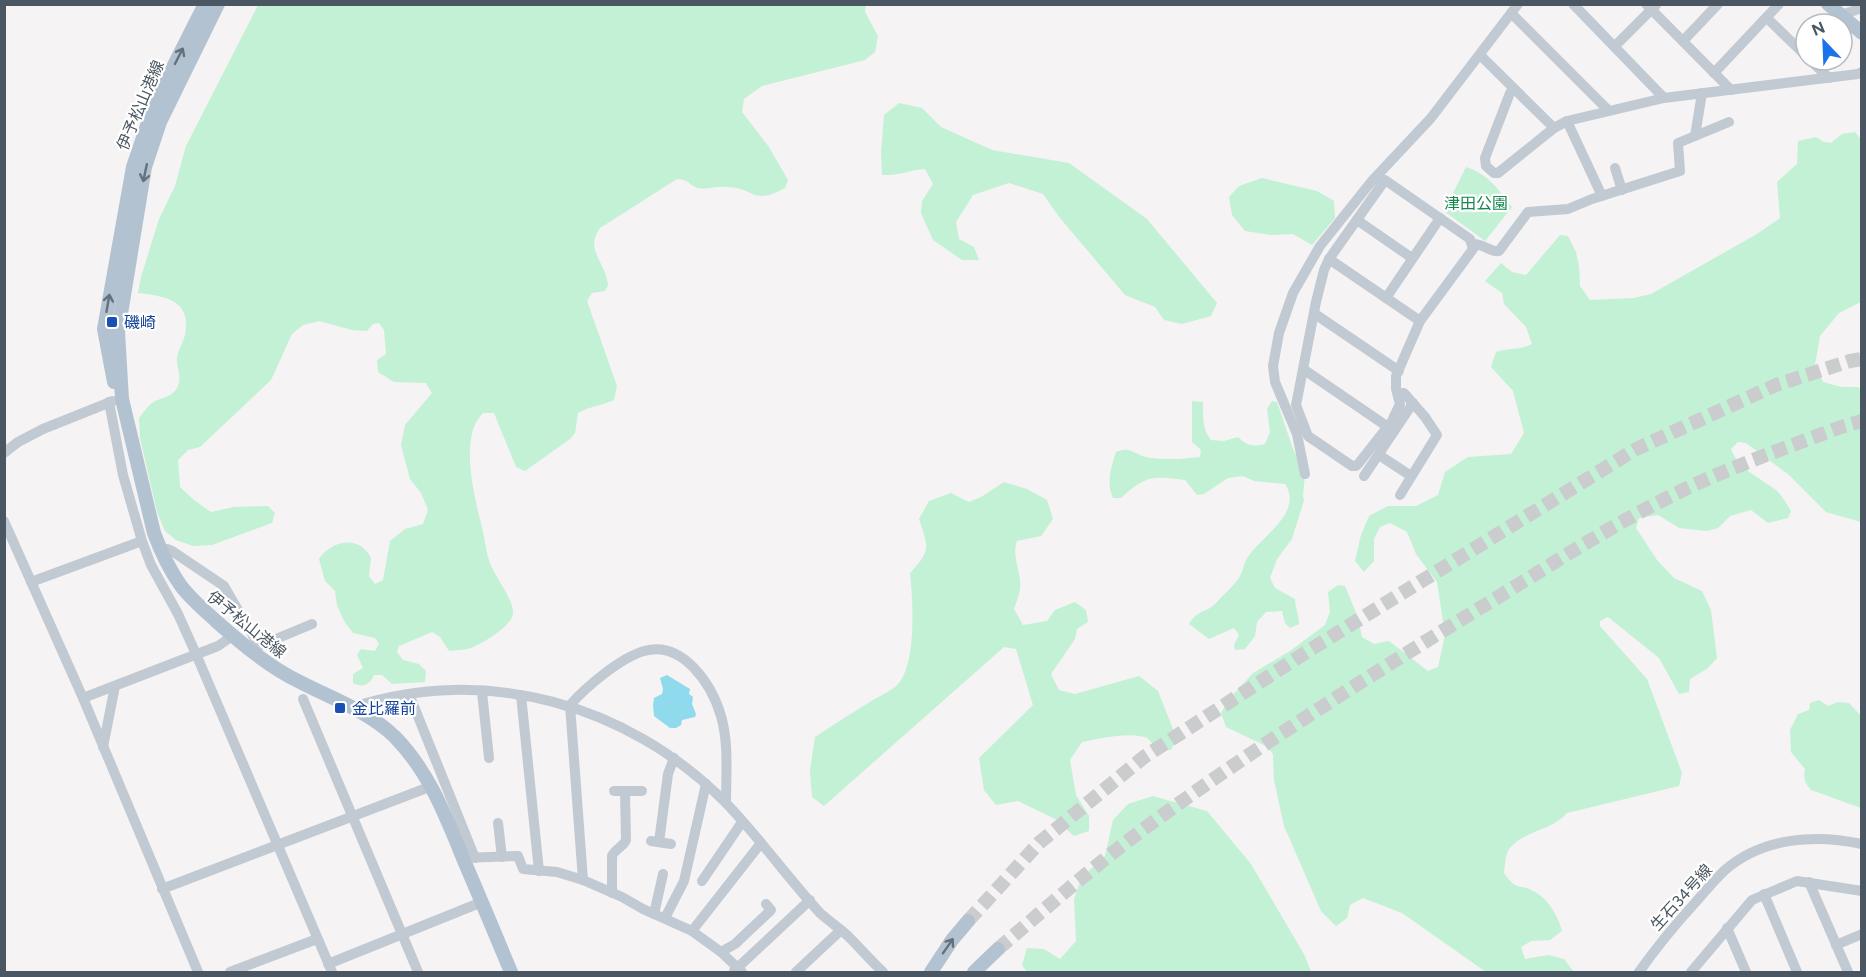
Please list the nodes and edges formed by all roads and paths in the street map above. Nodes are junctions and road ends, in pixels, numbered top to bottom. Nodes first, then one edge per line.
1 (205, 4) edge
2 (218, 4) edge
3 (1574, 4) edge
4 (1718, 4) edge
5 (1779, 4) edge
6 (1651, 6) edge
7 (1514, 8) edge
8 (1767, 18) junction
9 (1683, 42) junction
10 (1794, 44) edge
11 (1615, 46) junction
12 (1480, 55) junction
13 (1822, 72) edge
14 (1862, 72) edge
15 (1714, 73) junction
16 (1828, 78) junction
17 (1514, 89) junction
18 (1731, 90) junction
19 (1702, 93) junction
20 (1664, 98) junction
21 (1609, 111) junction
22 (1567, 121) junction
23 (1729, 122) dead end
24 (1554, 128) junction
25 (1695, 136) junction
26 (1615, 168) dead end
27 (1383, 176) junction
28 (1622, 190) junction
29 (1602, 196) junction
30 (1440, 218) junction
31 (1357, 220) junction
32 (1473, 244) junction
33 (1412, 258) junction
34 (1329, 259) junction
35 (1386, 297) junction
36 (1314, 314) junction
37 (1420, 321) junction
38 (1303, 369) junction
39 (1399, 371) junction
40 (1398, 393) junction
41 (116, 401) junction
42 (1413, 403) junction
43 (1388, 427) junction
44 (4, 453) edge
45 (1379, 455) junction
46 (1305, 474) dead end
47 (1364, 476) dead end
48 (1411, 476) junction
49 (1400, 495) dead end
50 (4, 521) edge
51 (142, 541) junction
52 (160, 549) junction
53 (31, 582) junction
54 (312, 624) dead end
55 (231, 634) junction
56 (257, 650) junction
57 (196, 654) junction
58 (115, 686) junction
59 (482, 692) junction
60 (408, 694) junction
61 (521, 695) junction
62 (83, 698) junction
63 (303, 699) dead end
64 (570, 705) junction
65 (353, 707) junction
66 (103, 749) junction
67 (489, 758) dead end
68 (674, 759) junction
69 (438, 766) junction
70 (429, 780) junction
71 (706, 784) junction
72 (642, 791) dead end
73 (726, 803) junction
74 (352, 816) junction
75 (742, 822) junction
76 (498, 823) dead end
77 (660, 843) dead end
78 (761, 843) junction
79 (1862, 844) edge
80 (277, 845) junction
81 (502, 857) junction
82 (469, 858) junction
83 (539, 871) junction
84 (663, 874) dead end
85 (583, 880) junction
86 (702, 881) dead end
87 (1809, 882) junction
88 (162, 889) junction
89 (1862, 891) edge
90 (612, 893) junction
91 (1764, 894) junction
92 (810, 900) junction
93 (482, 902) junction
94 (766, 903) dead end
95 (654, 914) junction
96 (665, 918) junction
97 (968, 921) tunnel mouth
98 (1727, 928) junction
99 (841, 930) junction
100 (692, 931) junction
101 (402, 934) junction
102 (1862, 934) edge
103 (317, 939) junction
104 (1836, 945) junction
105 (998, 949) tunnel mouth
106 (721, 952) junction
107 (330, 968) edge
108 (737, 971) edge
109 (198, 972) edge
110 (230, 972) edge
111 (418, 972) edge
112 (512, 972) edge
113 (796, 972) edge
114 (883, 972) edge
115 (931, 972) edge
116 (974, 972) edge
117 (1639, 972) edge
118 (1693, 972) edge
119 (1746, 972) edge
120 (1797, 972) edge
121 (1848, 972) edge

41 -> 1 main road, 伊予松山港線
2 -> 41 main road, 伊予松山港線
3 - 11 street
4 - 9 street
5 - 8 street
6 - 9 street
6 - 11 street
7 - 12 street
7 - 21 street
8 - 10 street
8 - 15 street
9 - 15 street
11 - 20 street
12 - 17 street
12 - 27 street
13 - 16 street
14 - 16 street
15 - 18 street
16 - 18 street
17 - 24 street
17 - 24 street
18 - 19 street
19 - 20 street
19 - 25 street
20 - 21 street
21 - 22 street
22 - 24 street
22 - 29 street
23 - 25 street
25 - 28 street
26 - 28 street
27 - 30 street
27 - 31 street
27 - 46 street
28 - 29 street
29 - 32 street
30 - 32 street
30 - 33 street
31 - 33 street
31 - 34 street
32 - 37 street
33 - 35 street
34 - 35 street
34 - 36 street
35 - 37 street
36 - 38 street
36 - 39 street
37 - 39 street
38 - 43 street
38 - 43 street
39 - 40 street
40 - 42 street
40 - 43 street
41 - 44 street
41 - 51 street
41 - 52 main road, 伊予松山港線
42 - 45 street
42 - 48 street
45 - 47 street
45 - 48 street
48 - 49 street
50 - 53 street
51 - 53 street
51 - 57 street
52 - 55 main road, 伊予松山港線
52 - 56 street
53 - 62 street
54 - 56 street
55 - 56 main road, 伊予松山港線
55 - 57 street
56 - 65 main road, 伊予松山港線
57 - 58 street
57 - 80 street
58 - 62 street
58 - 66 street
59 - 60 street
59 - 61 street
59 - 67 street
60 - 65 street
60 - 69 street
61 - 64 street
61 - 83 street
62 - 66 street
63 - 74 street
64 - 68 street
64 - 73 street
64 - 85 street
65 - 70 main road, 伊予松山港線
66 - 88 street
68 - 71 street
68 - 77 street
69 - 70 street
69 - 82 street
70 - 74 street
70 - 82 main road, 伊予松山港線
71 - 73 street
71 - 96 street
72 - 90 street
73 - 75 street
74 - 80 street
74 - 101 street
75 - 78 street
75 - 86 street
76 - 81 street
78 - 92 street
78 - 100 street
79 - 117 street, 生石34号線
80 - 88 street
80 - 103 street
81 - 82 street
81 - 83 street
82 - 93 main road, 伊予松山港線
83 - 85 street
84 - 95 street
85 - 90 street
87 - 89 street
87 - 91 street
87 - 104 street
88 - 109 street
90 - 95 street
91 - 98 street
91 - 120 street
92 - 99 street
92 - 108 street
93 - 101 street
93 - 112 main road, 伊予松山港線
94 - 106 street
95 - 96 street
96 - 100 street
115 -> 97 main road
98 - 118 street
98 - 119 street
99 - 113 street
99 - 114 street
100 - 106 street
101 - 107 street
101 - 111 street
102 - 104 street
103 - 107 street
103 - 110 street
104 - 121 street
105 - 116 main road
106 - 108 street

